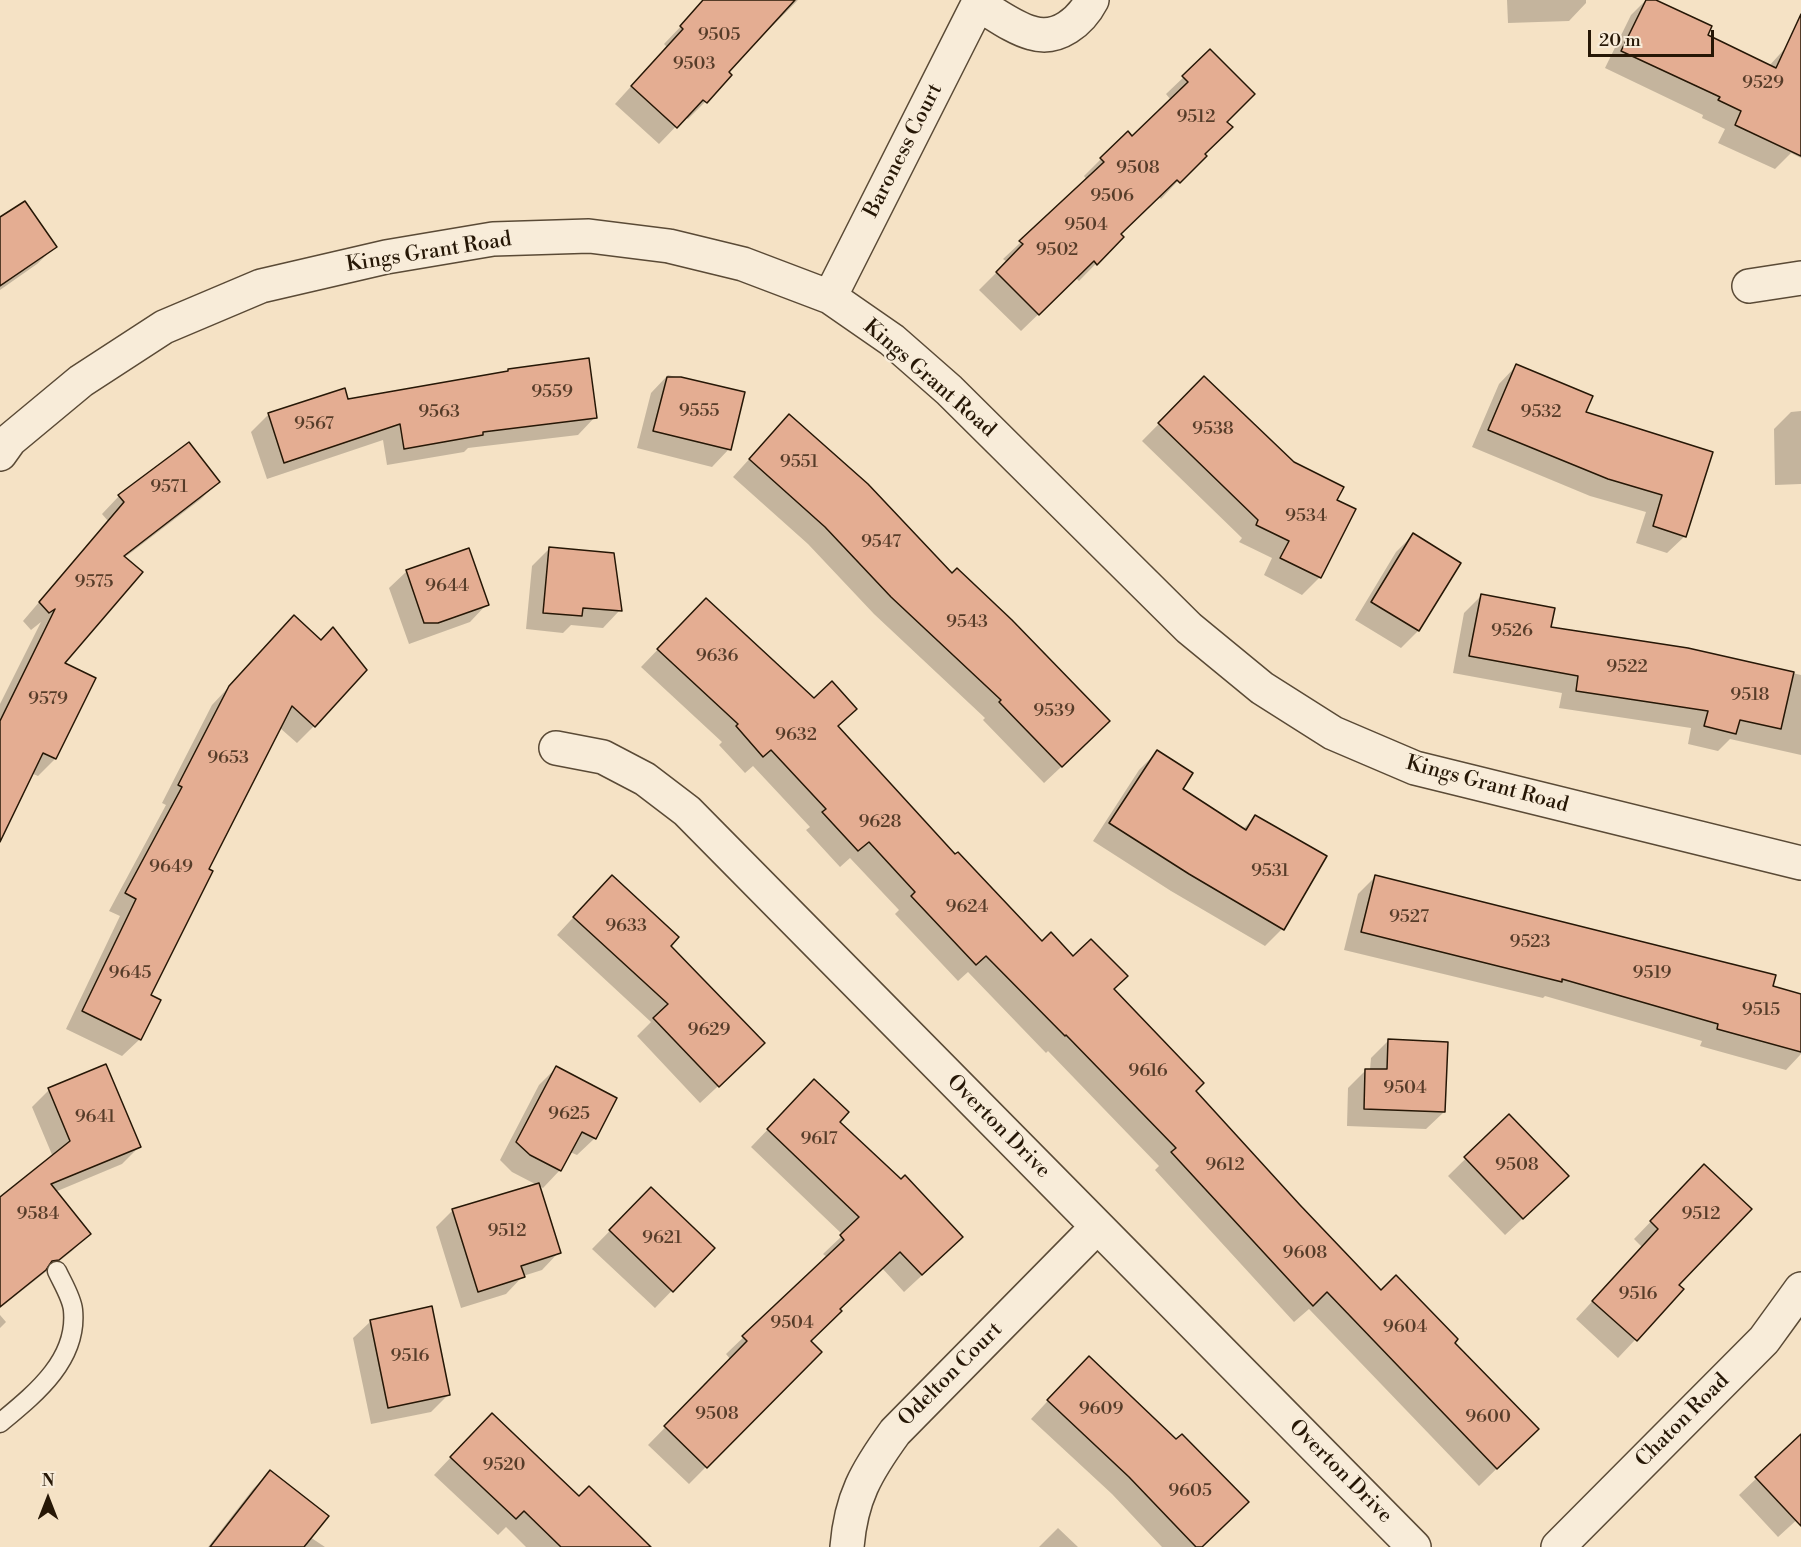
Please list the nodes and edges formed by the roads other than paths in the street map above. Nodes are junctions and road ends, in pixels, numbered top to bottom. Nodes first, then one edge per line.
1 (1092, 0) edge
2 (979, 2) edge
3 (1801, 278) edge
4 (1749, 286) dead end
5 (830, 297) junction
6 (3, 442) edge
7 (556, 748) dead end
8 (1801, 863) edge
9 (1096, 1228) junction
10 (57, 1271) dead end
11 (1801, 1289) edge
12 (0, 1422) edge
13 (847, 1547) edge
14 (1414, 1547) edge
15 (1558, 1547) edge

1 - 2 street, Baroness Court
2 - 5 street, Baroness Court
3 - 4 street
5 - 6 street, Kings Grant Road
5 - 8 street, Kings Grant Road
7 - 9 street, Overton Drive
9 - 13 street, Odelton Court
9 - 14 street, Overton Drive
10 - 12 lane
11 - 15 street, Chaton Road

